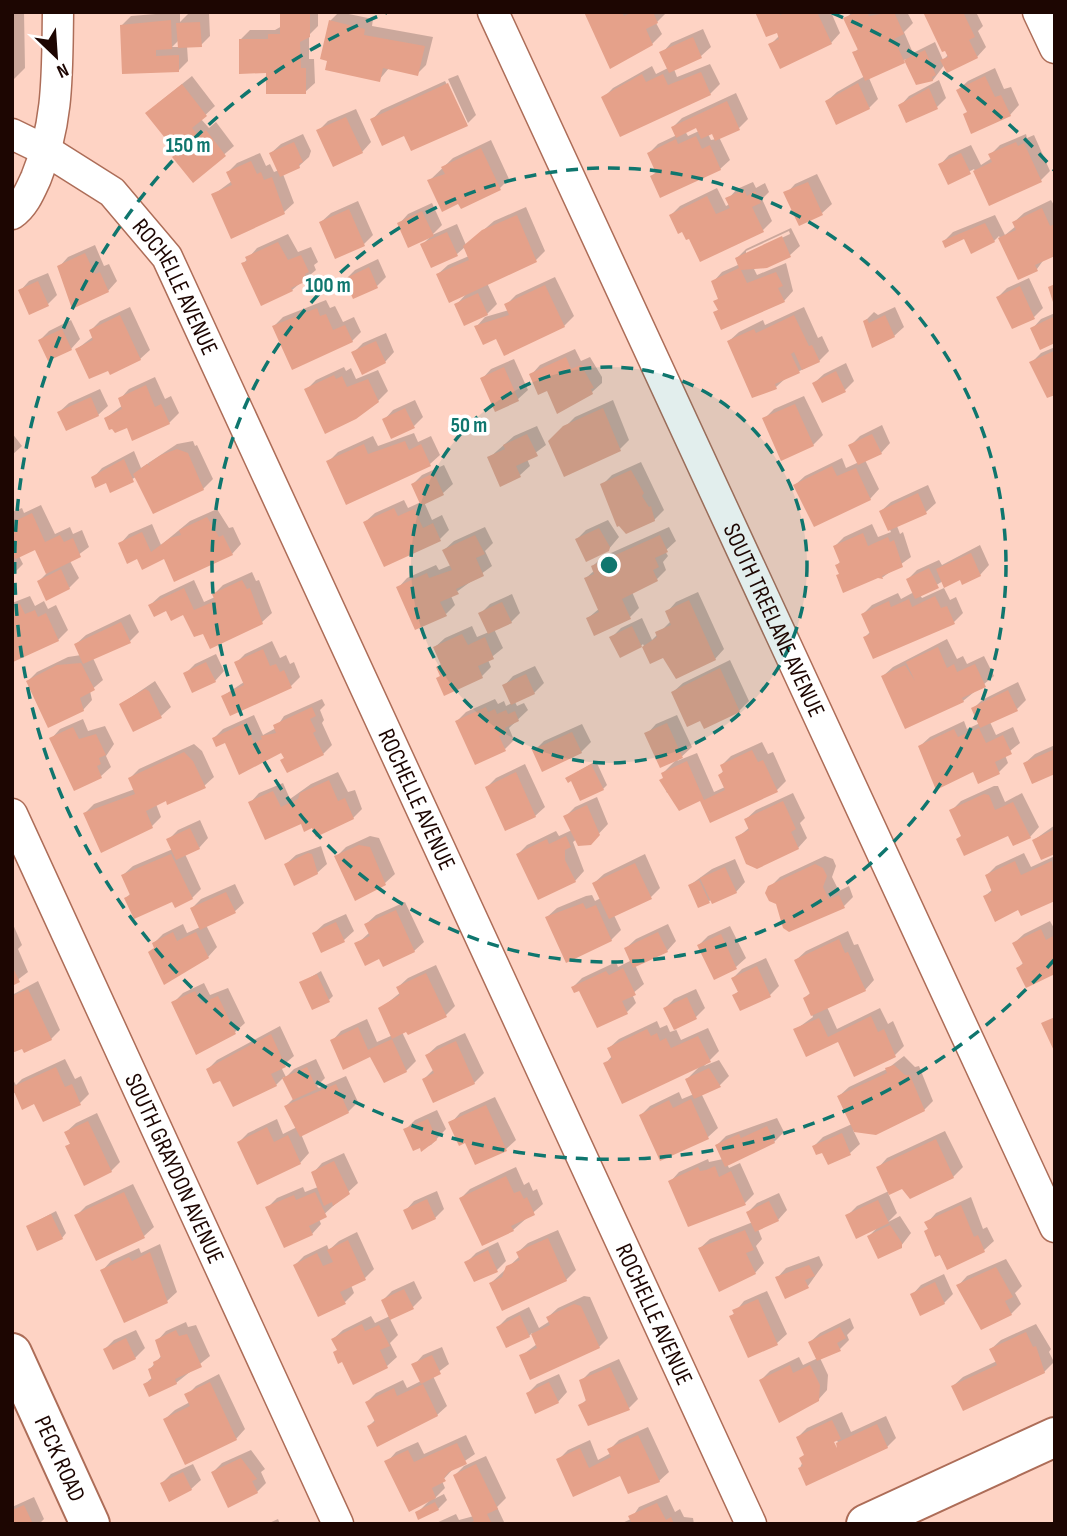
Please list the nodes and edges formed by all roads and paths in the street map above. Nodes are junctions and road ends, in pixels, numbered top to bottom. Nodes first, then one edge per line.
1 (58, 12) edge
2 (493, 12) edge
3 (1038, 12) edge
4 (1055, 48) edge
5 (12, 134) edge
6 (47, 150) junction
7 (12, 214) edge
8 (12, 814) edge
9 (1055, 1227) edge
10 (12, 1353) edge
11 (1055, 1437) edge
12 (90, 1524) edge
13 (338, 1524) edge
14 (751, 1524) edge
15 (866, 1524) edge

1 - 6 street
2 - 9 street, SOUTH TREELANE AVENUE
3 - 4 street
5 - 6 street, ROCHELLE AVENUE
6 - 7 street
6 - 14 street, ROCHELLE AVENUE
8 - 13 street, SOUTH GRAYDON AVENUE
10 - 12 street, PECK ROAD
11 - 15 street

